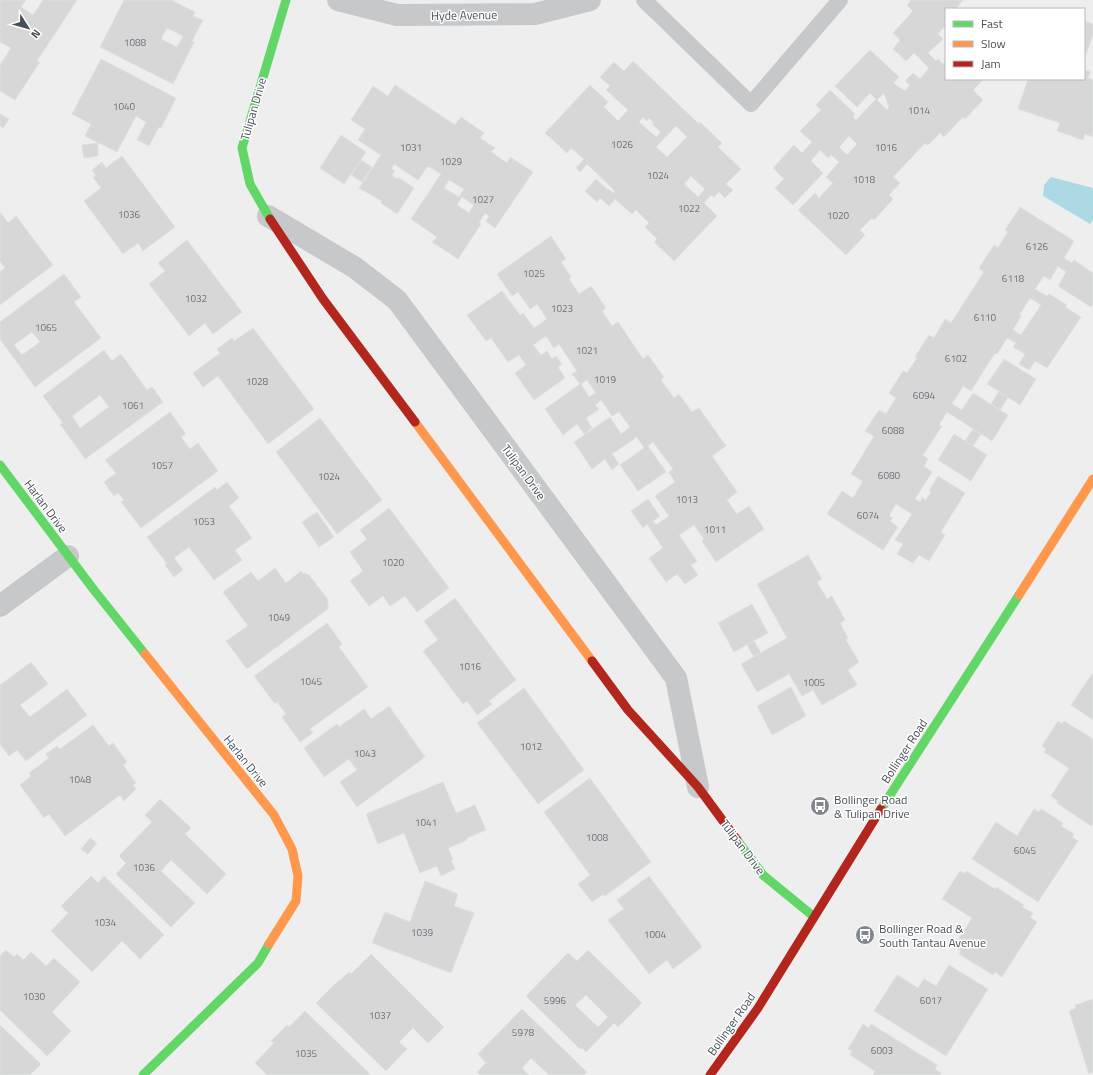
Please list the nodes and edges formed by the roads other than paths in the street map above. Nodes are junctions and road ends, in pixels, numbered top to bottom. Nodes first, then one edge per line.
1 (286, 0) edge
2 (338, 0) edge
3 (590, 0) edge
4 (644, 0) edge
5 (840, 0) edge
6 (268, 216) junction
7 (0, 465) edge
8 (1093, 480) edge
9 (68, 556) junction
10 (0, 606) edge
11 (698, 787) junction
12 (813, 916) junction
13 (143, 1075) edge
14 (710, 1075) edge

1 - 6 street, Tulipan Drive
2 - 3 street, Hyde Avenue
4 - 5 lane
6 - 11 street, Tulipan Drive
6 - 11 street, Tulipan Drive
7 - 9 street, Harlan Drive
8 - 12 street, Bollinger Road
9 - 10 street
9 - 13 street, Harlan Drive
11 - 12 street, Tulipan Drive
12 - 14 street, Bollinger Road

